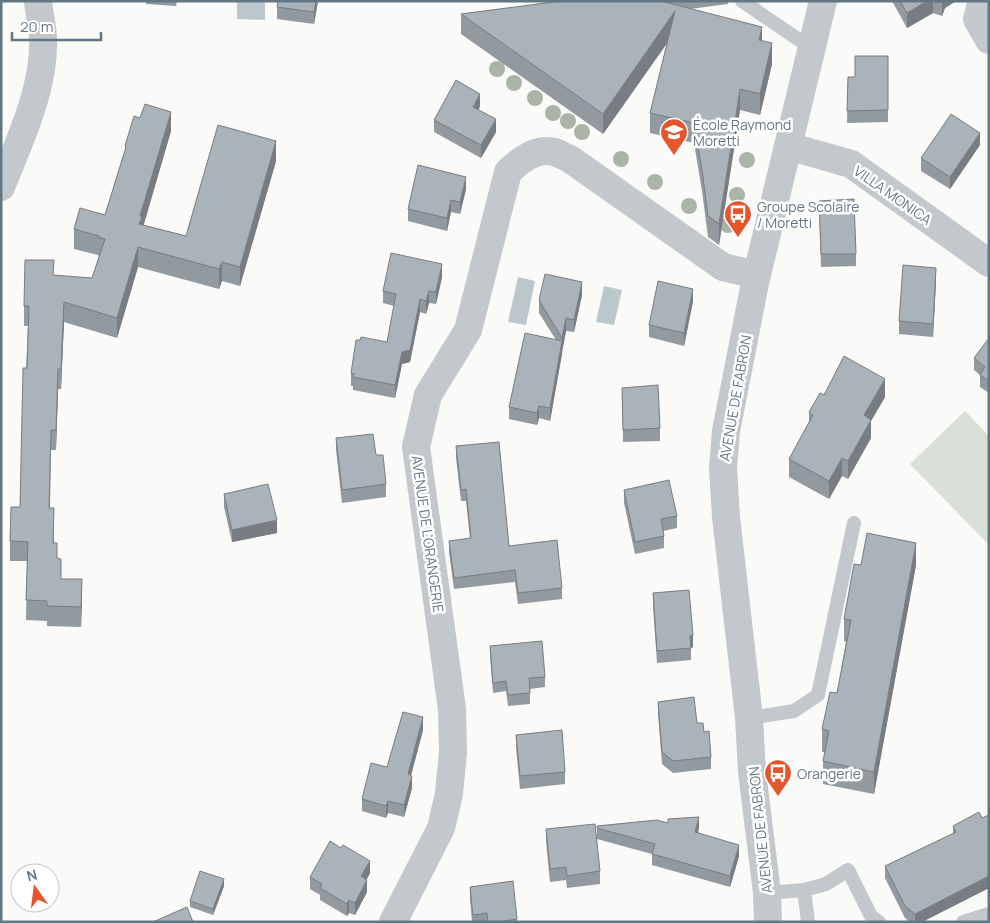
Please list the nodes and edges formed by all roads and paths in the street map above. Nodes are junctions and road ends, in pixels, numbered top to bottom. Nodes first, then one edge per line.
1 (38, 1) edge
2 (742, 1) edge
3 (823, 1) edge
4 (982, 1) edge
5 (989, 40) edge
6 (811, 48) junction
7 (788, 146) junction
8 (1, 187) edge
9 (989, 263) edge
10 (757, 275) junction
11 (854, 523) dead end
12 (749, 718) junction
13 (804, 890) junction
14 (767, 894) junction
15 (989, 914) edge
16 (393, 922) edge
17 (768, 922) edge
18 (808, 922) edge
19 (879, 922) edge
20 (963, 922) edge

1 - 8 street
2 - 6 lane
3 - 6 street, AVENUE DE FABRON
4 - 5 street
6 - 7 street, AVENUE DE FABRON
7 - 9 street, VILLA MONICA
7 - 10 street, AVENUE DE FABRON
10 - 12 street, AVENUE DE FABRON
10 - 16 street, AVENUE DE L'ORANGERIE
11 - 12 lane
12 - 14 street, AVENUE DE FABRON
13 - 14 lane
13 - 18 lane
13 - 19 lane
14 - 17 street, AVENUE DE FABRON
15 - 20 lane

